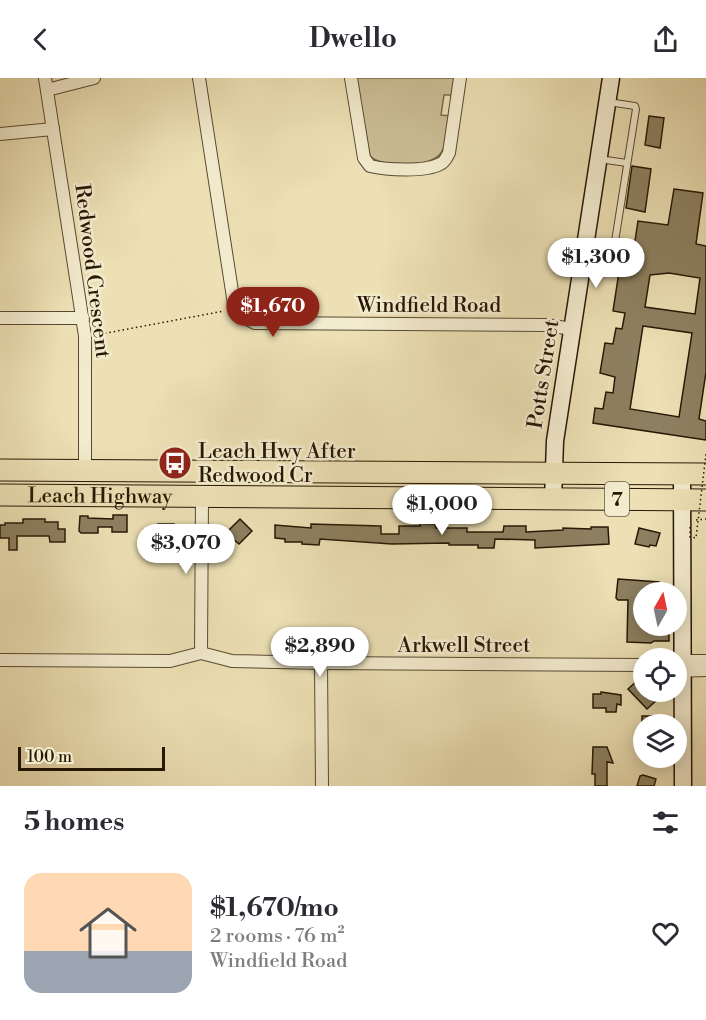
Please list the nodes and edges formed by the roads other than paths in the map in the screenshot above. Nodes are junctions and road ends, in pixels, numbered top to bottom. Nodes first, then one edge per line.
1 (94, 78) edge
2 (199, 78) edge
3 (351, 78) edge
4 (460, 78) edge
5 (610, 78) edge
6 (46, 84) edge
7 (607, 102) junction
8 (53, 129) junction
9 (0, 135) edge
10 (598, 159) junction
11 (627, 163) junction
12 (584, 250) junction
13 (0, 318) edge
14 (83, 318) junction
15 (572, 329) junction
16 (0, 470) edge
17 (85, 471) junction
18 (695, 471) edge
19 (553, 473) junction
20 (0, 495) edge
21 (202, 496) junction
22 (553, 499) junction
23 (681, 500) junction
24 (706, 500) edge
25 (680, 648) edge
26 (201, 653) junction
27 (0, 660) edge
28 (706, 661) edge
29 (321, 663) junction
30 (687, 665) edge
31 (633, 666) edge
32 (687, 667) edge
33 (706, 670) edge
34 (681, 702) edge
35 (322, 786) edge
36 (683, 786) edge

1 - 6 street
2 - 15 street, Windfield Road
3 - 4 street
5 - 7 street, Potts Street
6 - 8 street, Redwood Crescent
7 - 10 street, Potts Street
7 - 11 lane
8 - 9 street
8 - 14 street, Redwood Crescent
10 - 11 lane
10 - 12 street, Potts Street
11 - 12 lane
12 - 15 street, Potts Street
13 - 14 street
14 - 17 street, Redwood Crescent
15 - 19 street, Potts Street
16 - 17 highway, Leach Highway / 7
17 - 19 highway, Leach Highway / 7
18 - 19 highway, Leach Highway / 7
18 - 23 street
19 - 22 street, Potts Street
20 - 21 highway, Leach Highway / 7
21 - 22 highway, Leach Highway / 7
21 - 26 street
22 - 23 highway, Leach Highway / 7
23 - 24 highway, Leach Highway / 7
23 - 25 street
26 - 27 street, Arkwell Street
26 - 29 street, Arkwell Street
28 - 30 street
29 - 31 street, Arkwell Street
29 - 35 street
32 - 33 street
34 - 36 street

